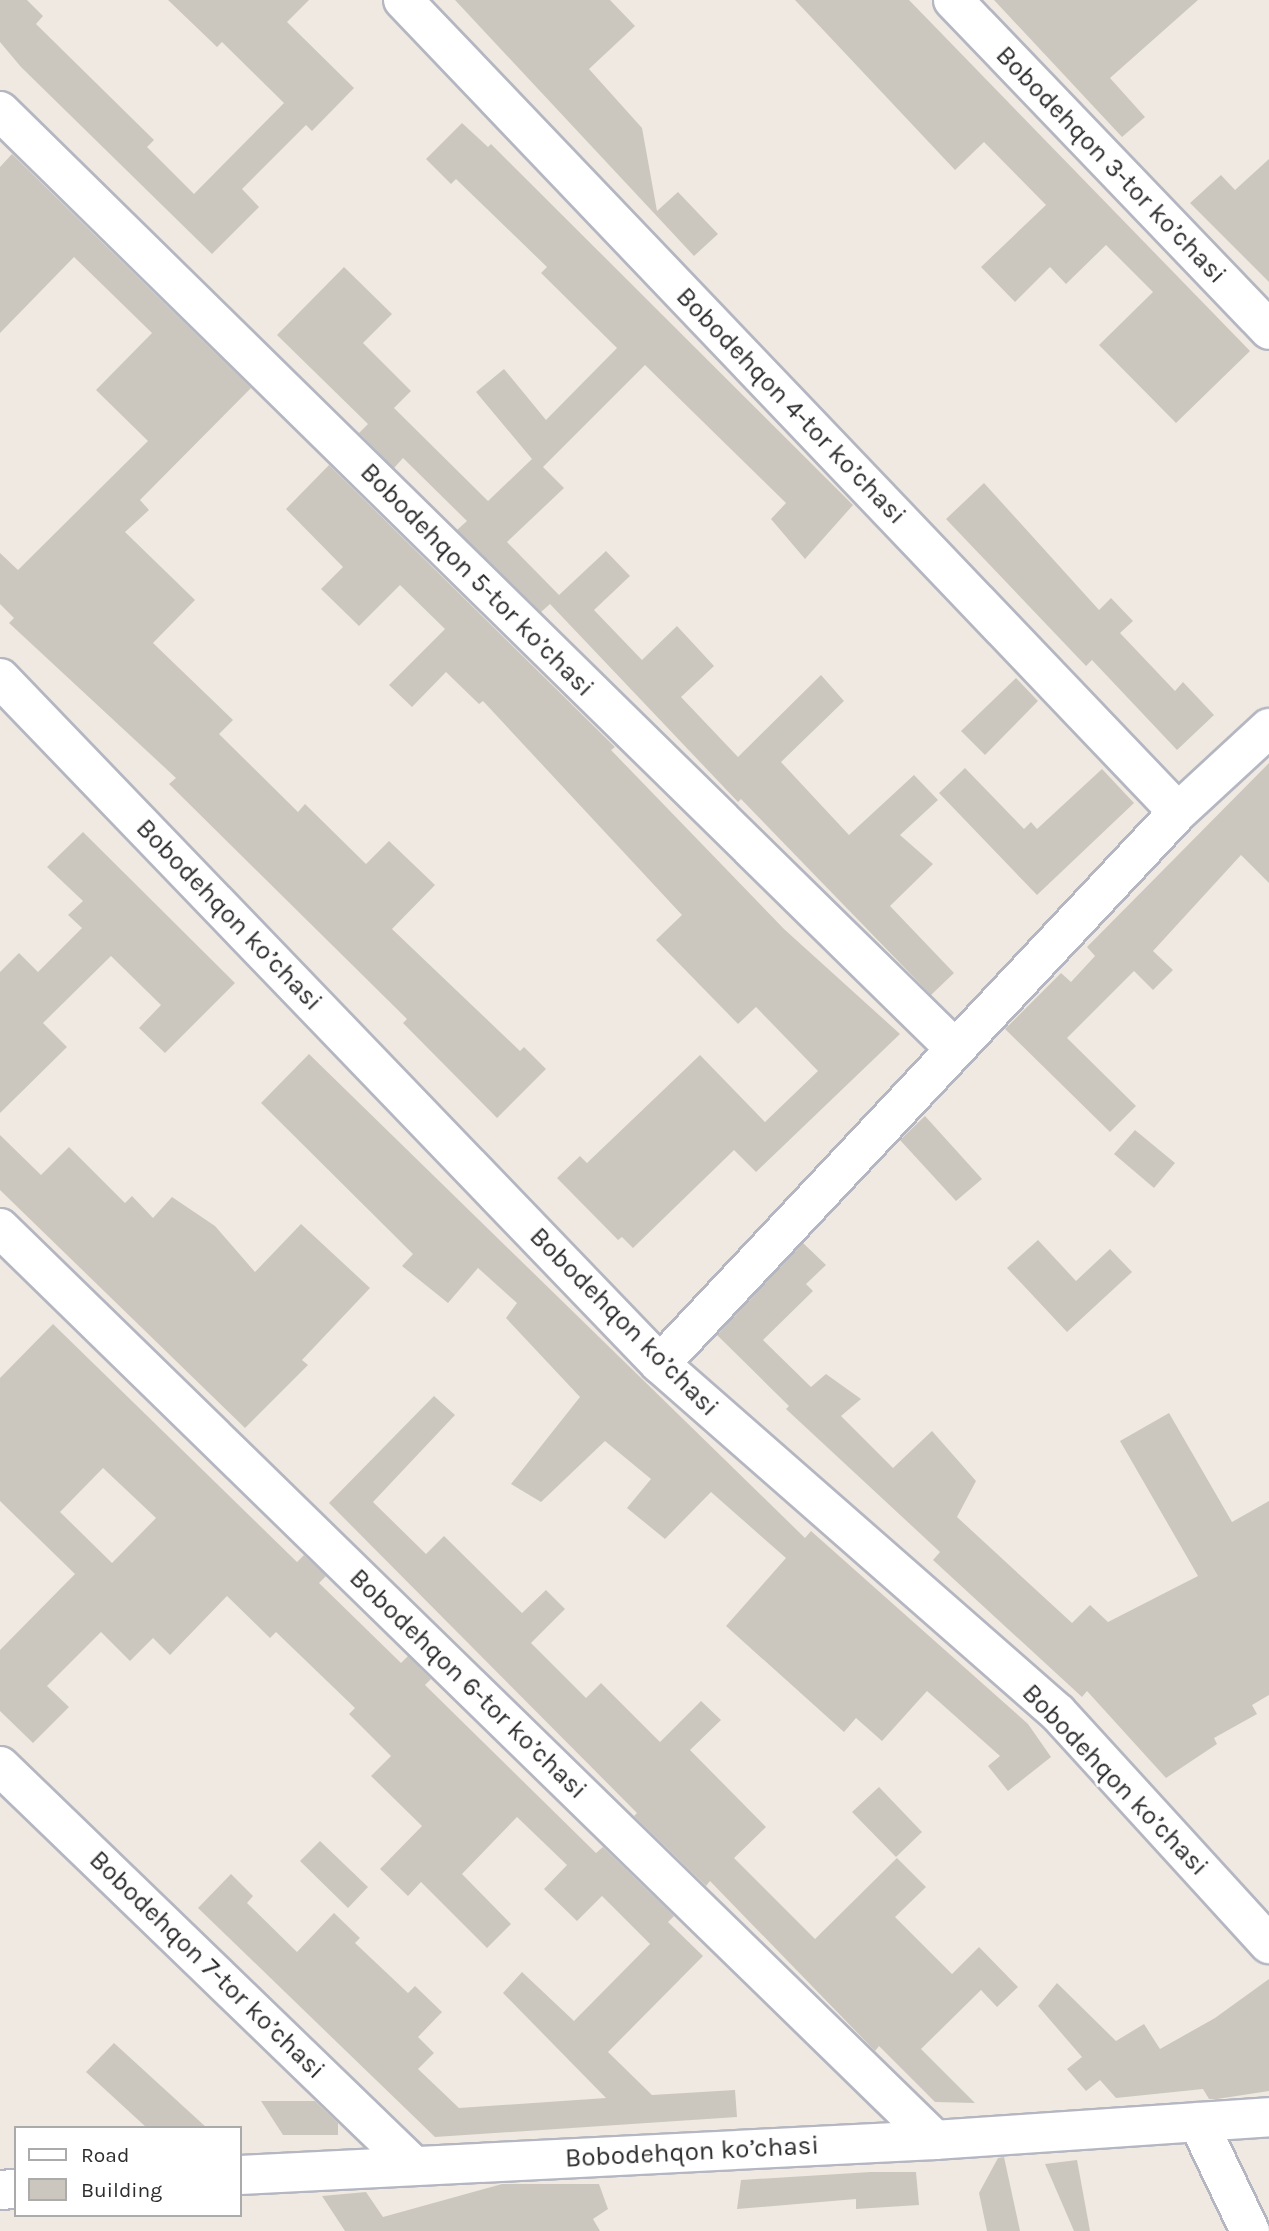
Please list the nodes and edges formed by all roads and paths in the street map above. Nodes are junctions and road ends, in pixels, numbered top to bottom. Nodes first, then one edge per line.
1 (403, 0) edge
2 (953, 0) edge
3 (0, 111) edge
4 (1269, 330) edge
5 (0, 678) edge
6 (1269, 727) edge
7 (1178, 812) junction
8 (954, 1048) junction
9 (0, 1228) edge
10 (660, 1364) junction
11 (0, 1766) edge
12 (1269, 1944) edge
13 (1269, 2117) edge
14 (1198, 2122) junction
15 (935, 2140) junction
16 (413, 2165) junction
17 (242, 2175) edge
18 (1250, 2231) edge

1 - 7 street, Bobodehqon 4-tor koʼchasi
2 - 4 street, Bobodehqon 3-tor koʼchasi
3 - 8 street, Bobodehqon 5-tor koʼchasi
5 - 10 street, Bobodehqon koʼchasi
6 - 7 street
7 - 8 street
8 - 10 street
9 - 15 street, Bobodehqon 6-tor koʼchasi
10 - 12 street, Bobodehqon koʼchasi
11 - 16 street, Bobodehqon 7-tor koʼchasi
13 - 14 street, Bobodehqon koʼchasi
14 - 15 street, Bobodehqon koʼchasi
14 - 18 street
15 - 16 street, Bobodehqon koʼchasi
16 - 17 street, Bobodehqon koʼchasi

